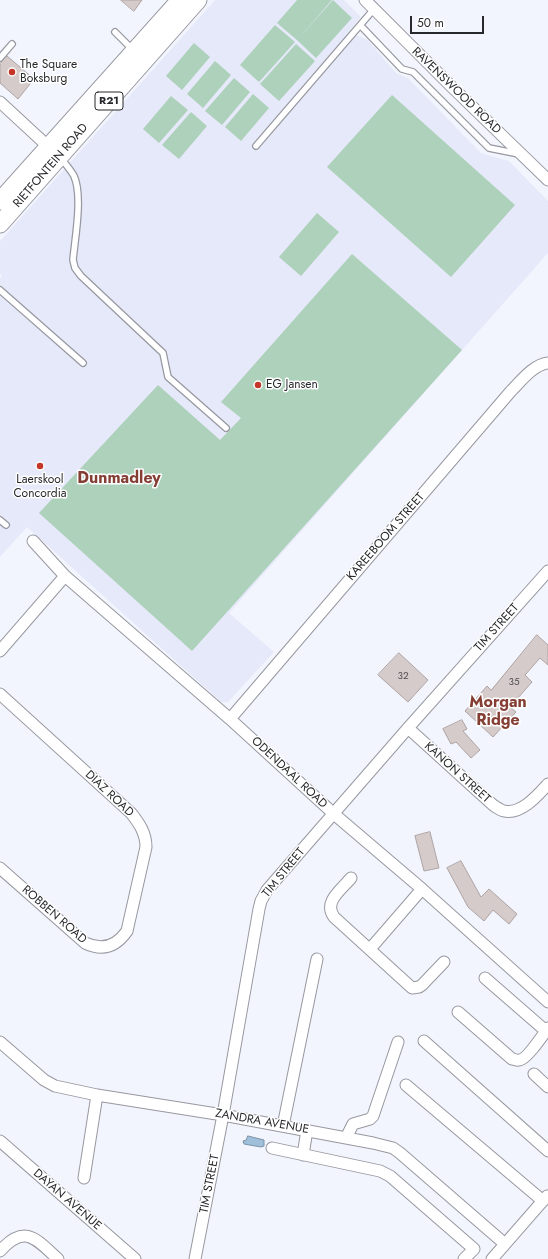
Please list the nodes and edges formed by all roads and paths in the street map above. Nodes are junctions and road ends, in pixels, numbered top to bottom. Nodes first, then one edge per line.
1 (180, 0) edge
2 (198, 0) edge
3 (364, 0) edge
4 (374, 9) junction
5 (361, 26) junction
6 (115, 32) dead end
7 (12, 44) dead end
8 (140, 55) junction
9 (0, 58) edge
10 (0, 102) edge
11 (256, 146) dead end
12 (54, 151) junction
13 (522, 155) junction
14 (548, 180) edge
15 (0, 202) edge
16 (0, 224) edge
17 (0, 290) edge
18 (83, 363) dead end
19 (548, 363) edge
20 (226, 428) dead end
21 (0, 520) edge
22 (6, 526) dead end
23 (33, 540) dead end
24 (548, 571) edge
25 (65, 576) junction
26 (0, 651) edge
27 (0, 694) edge
28 (230, 719) junction
29 (408, 728) junction
30 (548, 784) edge
31 (334, 814) junction
32 (0, 868) edge
33 (351, 878) dead end
34 (422, 890) junction
35 (113, 944) joint
36 (370, 949) junction
37 (317, 959) dead end
38 (444, 962) dead end
39 (485, 978) dead end
40 (548, 1002) edge
41 (458, 1012) dead end
42 (547, 1030) edge
43 (424, 1040) dead end
44 (0, 1042) edge
45 (398, 1042) dead end
46 (534, 1074) dead end
47 (406, 1085) dead end
48 (548, 1087) edge
49 (98, 1095) junction
50 (224, 1115) junction
51 (284, 1126) junction
52 (307, 1130) junction
53 (346, 1138) junction
54 (0, 1141) edge
55 (272, 1148) dead end
56 (548, 1151) edge
57 (303, 1155) junction
58 (84, 1178) dead end
59 (546, 1198) edge
60 (505, 1244) junction
61 (0, 1251) edge
62 (58, 1259) edge
63 (134, 1259) edge
64 (195, 1259) edge
65 (464, 1259) edge
66 (492, 1259) edge

1 - 8 main road, RIETFONTEIN ROAD / R21
2 - 8 main road, RIETFONTEIN ROAD / R21
3 - 4 street, RAVENSWOOD ROAD
4 - 5 lane
4 - 13 street, RAVENSWOOD ROAD
5 - 11 lane
5 - 13 lane
6 - 8 lane
7 - 9 lane
8 - 12 main road, RIETFONTEIN ROAD / R21
10 - 12 street
12 - 15 main road, RIETFONTEIN ROAD / R21
12 - 16 main road, RIETFONTEIN ROAD / R21
12 - 20 lane
13 - 14 street, RAVENSWOOD ROAD
17 - 18 lane
19 - 28 street, KAREEBOOM STREET
21 - 22 lane
23 - 25 street, ODENDAAL ROAD
24 - 29 street, TIM STREET
25 - 26 street
25 - 28 street, ODENDAAL ROAD
27 - 35 street, DIAZ ROAD
28 - 31 street, ODENDAAL ROAD
29 - 30 street, KANON STREET
29 - 31 street, TIM STREET
31 - 34 street, ODENDAAL ROAD
31 - 50 street, TIM STREET
32 - 35 street, ROBBEN ROAD
33 - 36 street
34 - 36 street
34 - 40 street, ODENDAAL ROAD
36 - 38 street
37 - 51 street
39 - 42 street
41 - 42 street
43 - 56 street
44 - 49 street, ZANDRA AVENUE
45 - 53 street
46 - 48 street
47 - 59 street
49 - 50 street, ZANDRA AVENUE
49 - 58 street
50 - 51 street, ZANDRA AVENUE
50 - 64 street, TIM STREET
51 - 52 street, ZANDRA AVENUE
52 - 53 street, ZANDRA AVENUE
52 - 57 street
53 - 60 street, ZANDRA AVENUE
54 - 63 street, DAYAN AVENUE
55 - 57 street
57 - 65 street
59 - 60 street
60 - 66 street
61 - 62 street

